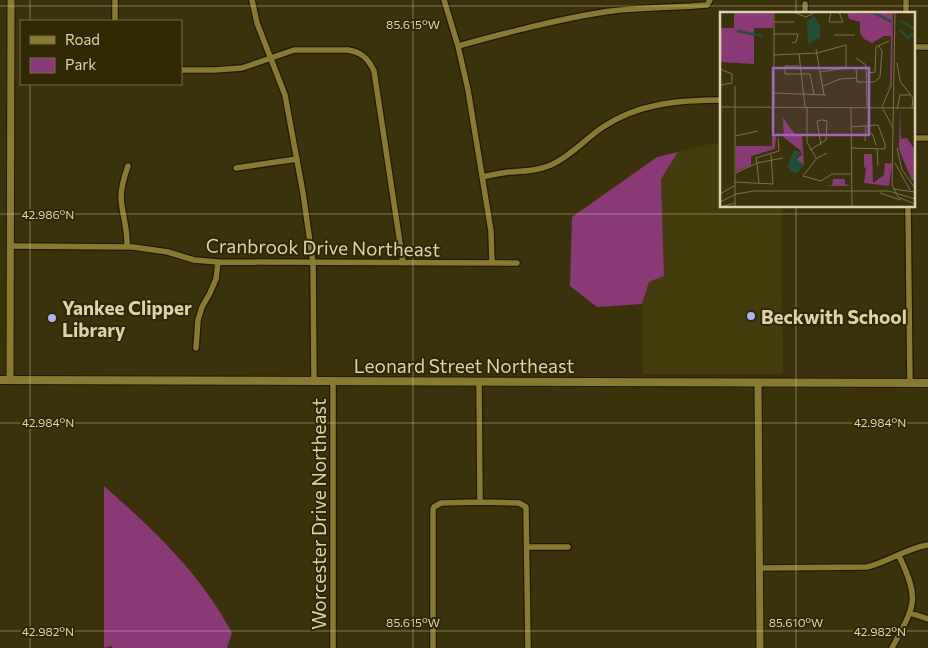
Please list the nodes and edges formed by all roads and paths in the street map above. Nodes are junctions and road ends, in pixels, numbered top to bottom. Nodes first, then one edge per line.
1 (11, 0) edge
2 (115, 0) edge
3 (252, 0) edge
4 (444, 0) edge
5 (710, 0) edge
6 (805, 4) dead end
7 (805, 12) edge
8 (115, 20) edge
9 (458, 46) junction
10 (271, 58) junction
11 (182, 70) edge
12 (720, 100) edge
13 (297, 159) junction
14 (128, 166) dead end
15 (236, 168) dead end
16 (482, 177) junction
17 (908, 208) edge
18 (10, 246) junction
19 (127, 246) junction
20 (218, 262) junction
21 (314, 263) junction
22 (403, 263) junction
23 (492, 263) junction
24 (517, 263) dead end
25 (196, 348) dead end
26 (0, 380) edge
27 (10, 380) junction
28 (314, 381) junction
29 (333, 381) junction
30 (478, 381) junction
31 (758, 383) junction
32 (910, 383) junction
33 (928, 383) edge
34 (480, 502) junction
35 (928, 545) edge
36 (528, 547) junction
37 (568, 547) dead end
38 (899, 556) junction
39 (760, 568) junction
40 (910, 613) junction
41 (928, 619) edge
42 (333, 648) edge
43 (433, 648) edge
44 (528, 648) edge
45 (760, 648) edge
46 (892, 648) edge

1 - 18 street
2 - 8 street
3 - 10 street, Worcester Drive Northeast
4 - 9 street
5 - 9 street
6 - 7 street
9 - 16 street
10 - 11 street
10 - 13 street, Worcester Drive Northeast
10 - 22 street
12 - 16 street
13 - 15 street
13 - 21 street, Worcester Drive Northeast
14 - 19 street
16 - 23 street
17 - 32 street
18 - 19 street, Cranbrook Drive Northeast
18 - 27 street
19 - 20 street, Cranbrook Drive Northeast
20 - 21 street, Cranbrook Drive Northeast
20 - 25 street
21 - 22 street, Cranbrook Drive Northeast
21 - 28 street, Worcester Drive Northeast
22 - 23 street, Cranbrook Drive Northeast
23 - 24 street, Cranbrook Drive Northeast
26 - 27 main road, Leonard Street Northeast
27 - 28 main road, Leonard Street Northeast
28 - 29 main road, Leonard Street Northeast
29 - 30 main road, Leonard Street Northeast
29 - 42 street, Worcester Drive Northeast
30 - 31 main road, Leonard Street Northeast
30 - 34 street
31 - 32 main road, Leonard Street Northeast
31 - 39 street
32 - 33 main road, Leonard Street Northeast
34 - 36 street
34 - 43 street
35 - 38 street
36 - 37 street
36 - 44 street
38 - 39 street
38 - 40 street
39 - 45 street
40 - 41 street
40 - 46 street

